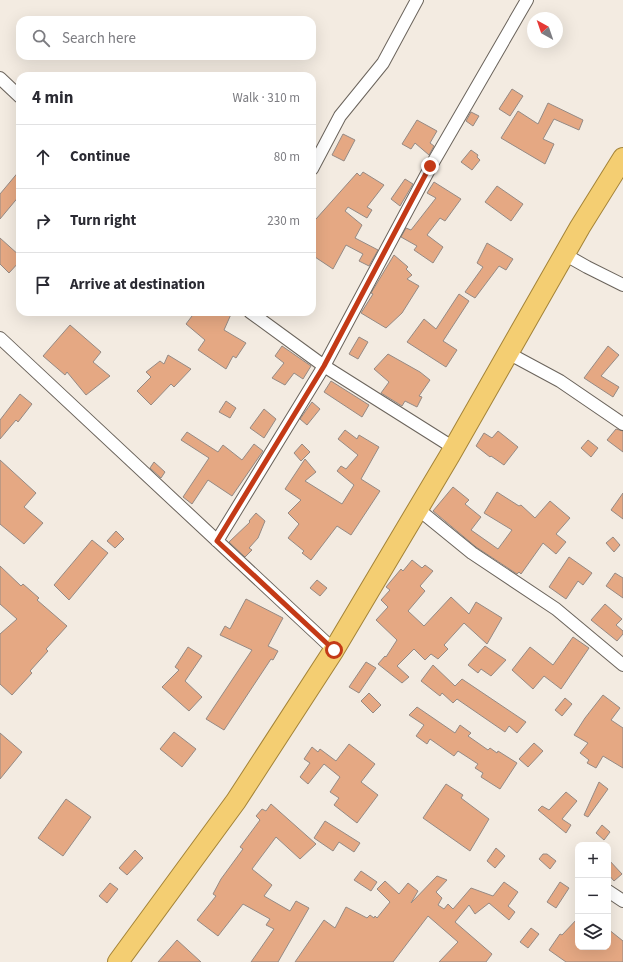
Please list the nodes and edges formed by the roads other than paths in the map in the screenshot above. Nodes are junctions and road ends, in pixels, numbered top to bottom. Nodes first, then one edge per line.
1 (417, 0) edge
2 (526, 0) edge
3 (0, 78) edge
4 (16, 93) edge
5 (623, 158) edge
6 (316, 161) edge
7 (564, 254) junction
8 (623, 285) edge
9 (255, 316) edge
10 (0, 338) edge
11 (508, 353) junction
12 (324, 366) junction
13 (623, 424) edge
14 (454, 448) junction
15 (418, 509) junction
16 (217, 541) junction
17 (334, 650) junction
18 (623, 664) edge
19 (611, 893) edge
20 (623, 901) edge
21 (118, 962) edge

1 - 6 street
2 - 12 street
3 - 4 street
5 - 7 highway
7 - 8 street
7 - 11 highway
9 - 12 street
10 - 16 street
11 - 13 street
11 - 14 highway
12 - 14 street
12 - 16 street
14 - 15 highway
15 - 17 highway
15 - 18 street
16 - 17 street
17 - 21 highway
19 - 20 street

